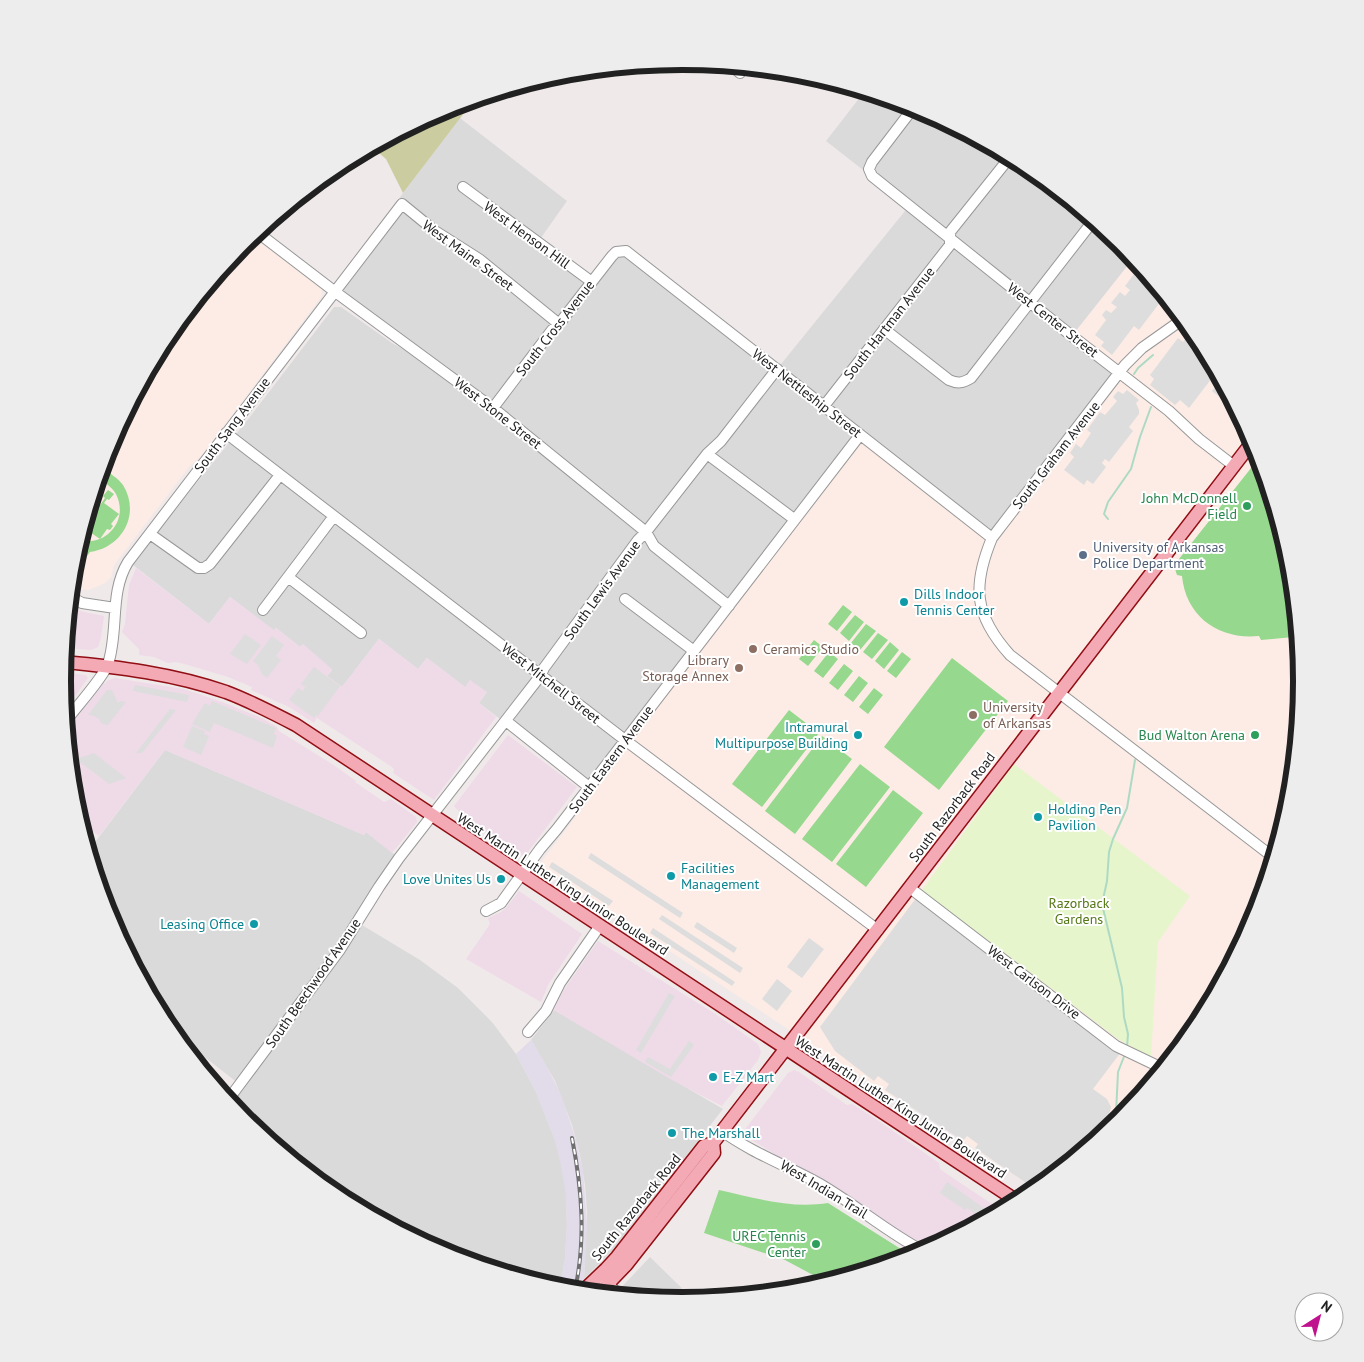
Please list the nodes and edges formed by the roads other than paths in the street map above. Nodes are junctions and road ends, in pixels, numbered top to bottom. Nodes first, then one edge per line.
1 (909, 114) edge
2 (1005, 163) edge
3 (463, 187) dead end
4 (402, 204) joint
5 (1089, 226) edge
6 (263, 237) edge
7 (950, 239) junction
8 (620, 251) joint
9 (592, 282) junction
10 (334, 291) junction
11 (1030, 303) junction
12 (1177, 323) edge
13 (559, 324) junction
14 (884, 329) junction
15 (777, 369) junction
16 (1120, 372) junction
17 (824, 406) junction
18 (493, 408) junction
19 (226, 433) junction
20 (860, 435) junction
21 (1247, 449) edge
22 (707, 454) junction
23 (1234, 466) junction
24 (280, 475) junction
25 (334, 516) junction
26 (794, 519) junction
27 (646, 532) junction
28 (150, 534) junction
29 (992, 538) junction
30 (288, 577) junction
31 (625, 599) dead end
32 (76, 600) edge
33 (729, 606) junction
34 (115, 608) junction
35 (263, 610) dead end
36 (361, 633) dead end
37 (694, 651) junction
38 (71, 663) edge
39 (107, 666) junction
40 (541, 675) junction
41 (1058, 693) junction
42 (72, 713) edge
43 (506, 721) junction
44 (625, 740) junction
45 (590, 787) junction
46 (432, 816) junction
47 (1268, 853) edge
48 (521, 875) junction
49 (910, 888) junction
50 (486, 911) dead end
51 (600, 927) junction
52 (878, 930) junction
53 (528, 1032) dead end
54 (786, 1049) junction
55 (1156, 1066) edge
56 (232, 1094) edge
57 (722, 1132) junction
58 (1009, 1197) edge
59 (914, 1246) edge
60 (602, 1284) edge

1 - 7 street, West Center Street
2 - 7 street, South Hartman Avenue
3 - 9 street, West Henson Hill
4 - 10 street, South Sang Avenue
4 - 13 street, West Maine Street
5 - 11 street
6 - 10 street, West Stone Street
7 - 11 street, West Center Street
7 - 14 street, South Hartman Avenue
8 - 9 street, South Cross Avenue
8 - 15 street, West Nettleship Street
9 - 13 street, South Cross Avenue
10 - 18 street, West Stone Street
10 - 19 street, South Sang Avenue
11 - 14 street
11 - 16 street, West Center Street
12 - 16 street, South Graham Avenue
13 - 18 street, South Cross Avenue
14 - 17 street, South Hartman Avenue
15 - 17 street, West Nettleship Street
15 - 22 street, South Lewis Avenue
16 - 23 street, West Center Street
16 - 29 street, South Graham Avenue
17 - 20 street, West Nettleship Street
18 - 27 street, West Stone Street
19 - 24 street, West Mitchell Street
19 - 28 street, South Sang Avenue
20 - 26 street, South Eastern Avenue
20 - 29 street, West Nettleship Street
21 - 23 main road, South Razorback Road
22 - 26 street
22 - 27 street, South Lewis Avenue
23 - 41 main road, South Razorback Road
24 - 25 street, West Mitchell Street
24 - 28 street
25 - 30 street
25 - 40 street, West Mitchell Street
26 - 33 street, South Eastern Avenue
27 - 33 street, West Stone Street
27 - 40 street, South Lewis Avenue
28 - 34 street, South Sang Avenue
29 - 41 street, South Graham Avenue
30 - 35 street
30 - 36 street
31 - 37 street
32 - 34 street
33 - 37 street, South Eastern Avenue
34 - 39 street, South Sang Avenue
37 - 44 street, South Eastern Avenue
38 - 39 main road, West Martin Luther King Junior Boulevard
39 - 42 street
39 - 46 main road, West Martin Luther King Junior Boulevard
40 - 43 street, South Lewis Avenue
40 - 44 street, West Mitchell Street
41 - 47 street, South Graham Avenue
41 - 49 main road, South Razorback Road
43 - 45 street
43 - 46 street, South Lewis Avenue
44 - 45 street, South Eastern Avenue
44 - 52 street, West Mitchell Street
45 - 48 street, South Eastern Avenue
46 - 48 main road, West Martin Luther King Junior Boulevard
46 - 56 street, South Beechwood Avenue
48 - 50 street, South Eastern Avenue
48 - 51 main road, West Martin Luther King Junior Boulevard
49 - 52 main road, South Razorback Road
49 - 55 street, West Carlson Drive
51 - 53 street
51 - 54 main road, West Martin Luther King Junior Boulevard
52 - 54 main road, South Razorback Road
54 - 57 main road, South Razorback Road
54 - 58 main road, West Martin Luther King Junior Boulevard
57 - 59 street, West Indian Trail
57 - 60 main road, South Razorback Road

